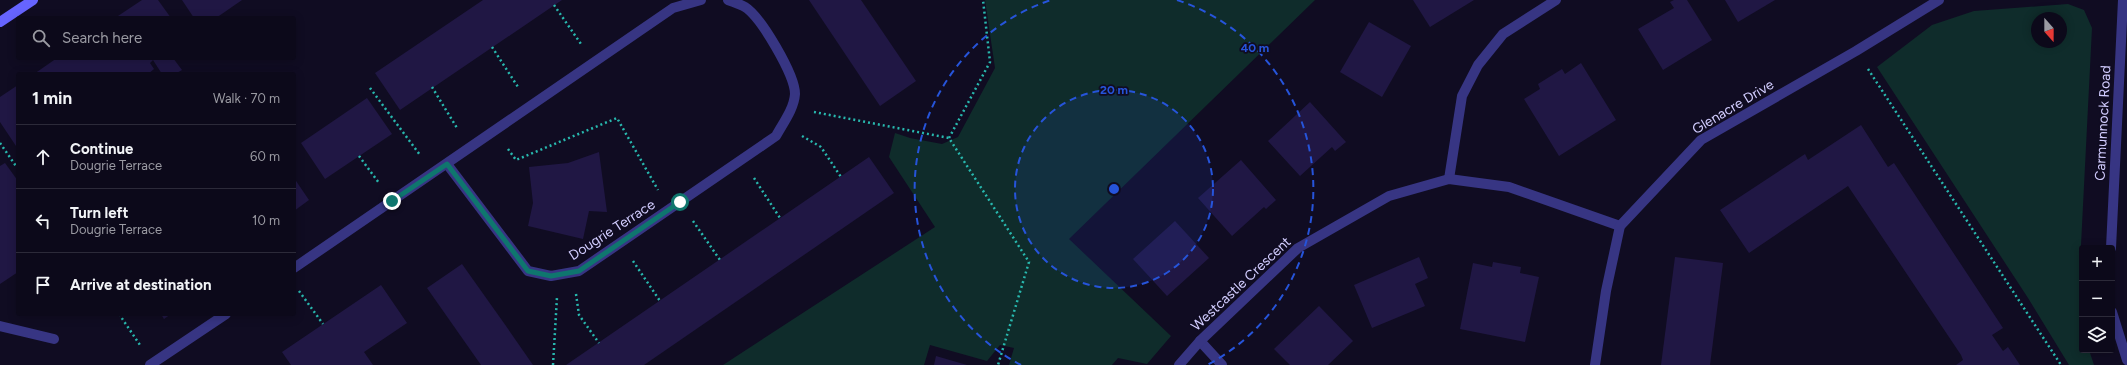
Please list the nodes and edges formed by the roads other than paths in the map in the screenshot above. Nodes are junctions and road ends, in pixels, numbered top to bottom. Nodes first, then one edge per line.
1 (33, 0) edge
2 (701, 0) edge
3 (728, 0) edge
4 (1556, 0) edge
5 (1939, 0) edge
6 (2123, 0) edge
7 (0, 22) edge
8 (447, 164) junction
9 (1449, 180) junction
10 (1620, 226) junction
11 (2111, 245) edge
12 (296, 267) edge
13 (2114, 317) edge
14 (211, 318) edge
15 (0, 326) edge
16 (54, 339) dead end
17 (1200, 341) junction
18 (2127, 360) edge
19 (151, 364) edge
20 (1180, 365) edge
21 (1222, 365) edge
22 (1595, 365) edge

1 - 7 street
2 - 8 street
3 - 8 street, Dougrie Terrace
4 - 9 street
5 - 10 street, Glenacre Drive
6 - 11 street, Carmunnock Road
8 - 12 street
9 - 10 street, Westcastle Crescent
9 - 17 street, Westcastle Crescent
10 - 22 street
13 - 18 street
14 - 19 street
15 - 16 street
17 - 20 street, Westcastle Crescent
17 - 21 street

